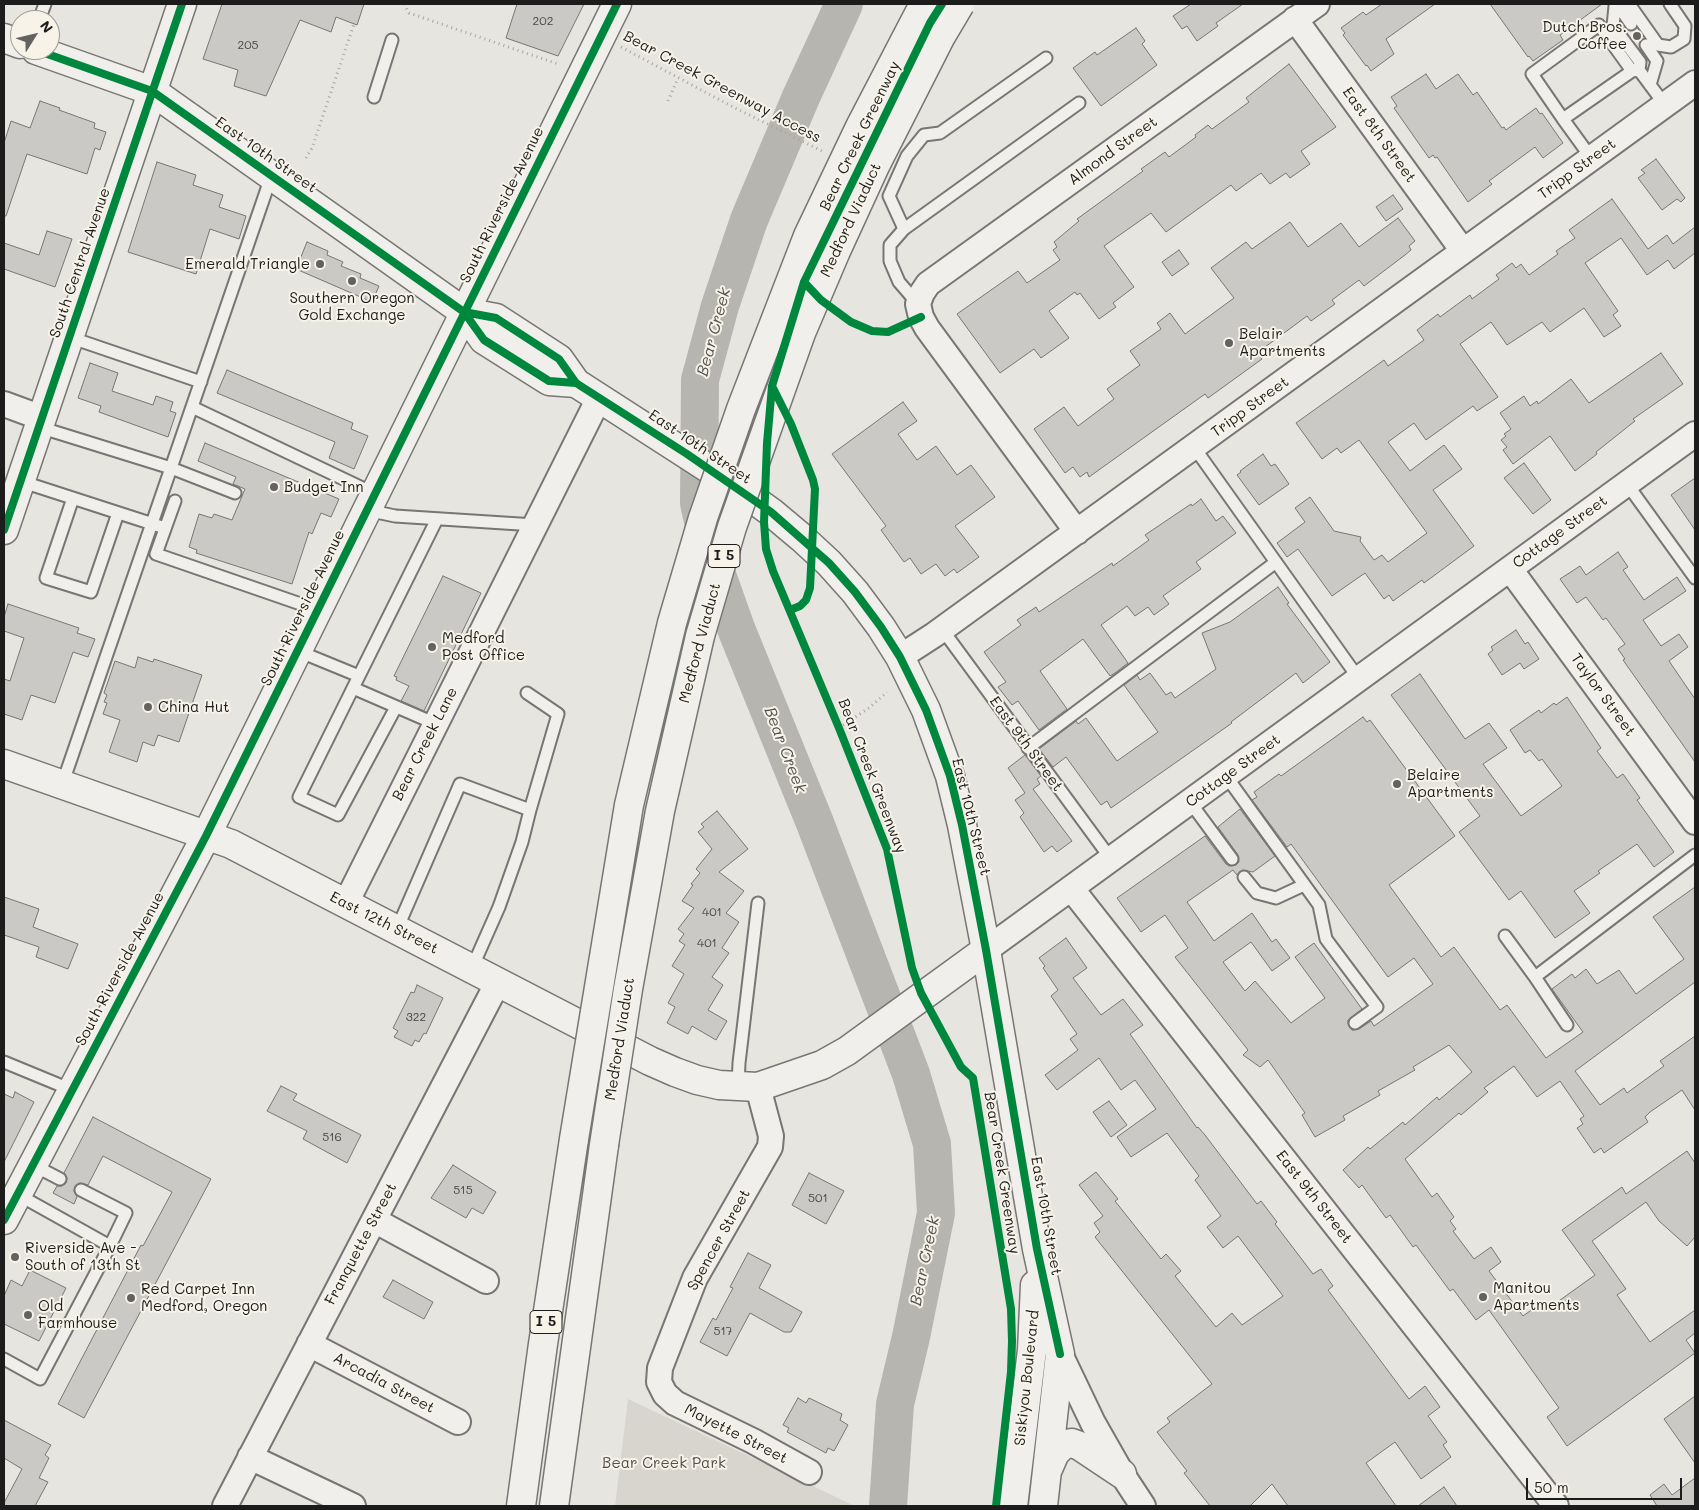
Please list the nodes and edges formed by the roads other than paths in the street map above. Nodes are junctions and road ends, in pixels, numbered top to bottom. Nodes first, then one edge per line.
1 (182, 4) edge
2 (617, 4) edge
3 (924, 4) edge
4 (960, 4) edge
5 (1317, 4) edge
6 (1617, 4) edge
7 (1629, 4) edge
8 (1670, 4) edge
9 (1295, 19) junction
10 (1631, 24) dead end
11 (392, 40) dead end
12 (1646, 45) dead end
13 (60, 58) edge
14 (1046, 58) dead end
15 (1635, 70) junction
16 (1695, 83) edge
17 (1650, 86) junction
18 (152, 90) junction
19 (374, 97) dead end
20 (1079, 103) dead end
21 (1665, 105) junction
22 (1563, 119) junction
23 (1592, 159) junction
24 (272, 176) junction
25 (904, 229) junction
26 (1464, 251) junction
27 (918, 304) junction
28 (464, 312) junction
29 (70, 337) junction
30 (201, 382) junction
31 (599, 398) junction
32 (4, 404) edge
33 (192, 406) junction
34 (41, 422) junction
35 (1695, 434) edge
36 (1194, 447) junction
37 (171, 468) junction
38 (20, 481) junction
39 (1627, 484) junction
40 (235, 492) dead end
41 (72, 498) junction
42 (175, 501) dead end
43 (371, 502) junction
44 (118, 512) junction
45 (438, 519) junction
46 (152, 524) junction
47 (535, 525) junction
48 (165, 528) junction
49 (4, 530) edge
50 (1077, 532) junction
51 (1276, 562) junction
52 (1510, 568) junction
53 (1695, 578) edge
54 (318, 610) junction
55 (942, 629) junction
56 (297, 651) junction
57 (900, 658) junction
58 (359, 676) junction
59 (1359, 679) junction
60 (353, 688) junction
61 (527, 693) dead end
62 (396, 708) junction
63 (436, 724) junction
64 (1028, 748) junction
65 (4, 764) edge
66 (1226, 776) junction
67 (62, 785) junction
68 (1190, 802) junction
69 (530, 810) junction
70 (1695, 822) edge
71 (206, 836) junction
72 (1695, 855) edge
73 (1111, 859) junction
74 (1232, 859) dead end
75 (1244, 876) dead end
76 (1304, 885) junction
77 (1071, 888) junction
78 (346, 903) junction
79 (758, 903) dead end
80 (396, 929) junction
81 (1505, 936) dead end
82 (986, 950) junction
83 (472, 968) junction
84 (1535, 977) junction
85 (498, 982) junction
86 (1355, 1023) dead end
87 (1567, 1025) dead end
88 (4, 1062) edge
89 (748, 1086) junction
90 (72, 1090) junction
91 (33, 1165) junction
92 (60, 1179) dead end
93 (81, 1190) dead end
94 (17, 1194) junction
95 (4, 1220) edge
96 (374, 1220) junction
97 (110, 1246) junction
98 (1037, 1249) junction
99 (486, 1281) dead end
100 (309, 1344) junction
101 (1060, 1354) junction
102 (4, 1360) edge
103 (665, 1394) joint
104 (458, 1422) dead end
105 (250, 1457) junction
106 (1048, 1470) junction
107 (808, 1472) dead end
108 (1122, 1474) junction
109 (224, 1506) edge
110 (353, 1506) edge
111 (520, 1506) edge
112 (554, 1506) edge
113 (1013, 1506) edge
114 (1043, 1506) edge
115 (1143, 1506) edge
116 (1556, 1506) edge

1 - 18 main road, South Central Avenue
2 - 28 main road, South Riverside Avenue
3 - 111 main road, Medford Viaduct / I 5, bridge
4 - 112 main road, Medford Viaduct / I 5, bridge
5 - 9 street, Almond Street
6 - 10 lane
6 - 15 lane
7 - 8 lane
9 - 26 street, East 8th Street
9 - 27 street, Almond Street
11 - 19 lane
12 - 17 lane
13 - 18 main road, East 10th Street
14 - 25 lane
15 - 17 lane
15 - 22 lane
15 - 22 lane
16 - 21 street, Tripp Street
17 - 21 lane
18 - 24 main road, East 10th Street
18 - 29 main road, South Central Avenue
20 - 25 lane
21 - 23 street, Tripp Street
22 - 23 lane
23 - 26 street, Tripp Street
24 - 28 main road, East 10th Street
24 - 30 lane
25 - 27 lane
26 - 36 street, Tripp Street
27 - 50 street
28 - 31 main road, East 10th Street
28 - 43 main road, South Riverside Avenue
29 - 30 lane
29 - 34 main road, South Central Avenue
30 - 33 lane
31 - 47 street, Bear Creek Lane
31 - 57 main road, East 10th Street, bridge
32 - 34 street
33 - 37 lane
33 - 43 lane
34 - 37 lane
34 - 38 main road, South Central Avenue
35 - 39 street, Cottage Street
36 - 50 street, Tripp Street
36 - 51 lane
37 - 40 lane
37 - 46 lane
38 - 41 lane
38 - 49 main road, South Central Avenue
39 - 52 street, Cottage Street
39 - 53 lane
41 - 44 lane
41 - 44 lane
42 - 48 lane
43 - 45 lane
43 - 54 main road, South Riverside Avenue
44 - 46 lane
45 - 47 lane
45 - 58 lane
46 - 48 lane
46 - 67 lane
47 - 63 street, Bear Creek Lane
48 - 54 lane
50 - 55 street, Tripp Street
51 - 59 lane
51 - 64 lane
52 - 59 street, Cottage Street
52 - 70 street, Taylor Street
54 - 56 main road, South Riverside Avenue
55 - 57 street, Tripp Street
55 - 64 lane, East 9th Street
56 - 58 lane
56 - 71 main road, South Riverside Avenue
57 - 82 main road, East 10th Street
58 - 60 lane
59 - 66 street, Cottage Street
60 - 62 lane
60 - 62 lane
61 - 69 lane
62 - 63 lane
63 - 78 street, Bear Creek Lane
64 - 73 lane, East 9th Street
65 - 67 main road, East 12th Street
66 - 68 street, Cottage Street
66 - 76 lane
67 - 71 main road, East 12th Street
68 - 73 street, Cottage Street
68 - 74 lane
69 - 80 lane
69 - 83 lane
71 - 78 main road, East 12th Street
71 - 90 main road, South Riverside Avenue
72 - 84 lane
73 - 77 street, Cottage Street
75 - 76 lane
76 - 86 lane
77 - 82 street, Cottage Street
77 - 116 street, East 9th Street
78 - 80 main road, East 12th Street
79 - 89 lane
80 - 83 main road, East 12th Street
81 - 84 lane
82 - 89 main road, Cottage Street
82 - 98 main road, East 10th Street
83 - 85 main road, East 12th Street
84 - 87 lane
85 - 89 main road, East 12th Street
85 - 96 street, Franquette Street
88 - 90 lane
89 - 103 street, Spencer Street
90 - 91 main road, South Riverside Avenue
91 - 92 lane
91 - 94 main road, South Riverside Avenue
93 - 97 lane
94 - 95 main road, South Riverside Avenue
94 - 97 lane
96 - 99 street
96 - 100 street, Franquette Street
97 - 102 lane
98 - 101 main road, East 10th Street
98 - 113 main road, Siskiyou Boulevard
100 - 104 street, Arcadia Street
100 - 105 street, Franquette Street
101 - 106 main road, Siskiyou Boulevard
101 - 108 street, East 10th Street
103 - 107 street, Mayette Street
105 - 109 street, Franquette Street
105 - 110 street
106 - 108 main road
106 - 114 main road, Siskiyou Boulevard
108 - 115 street, East 10th Street

